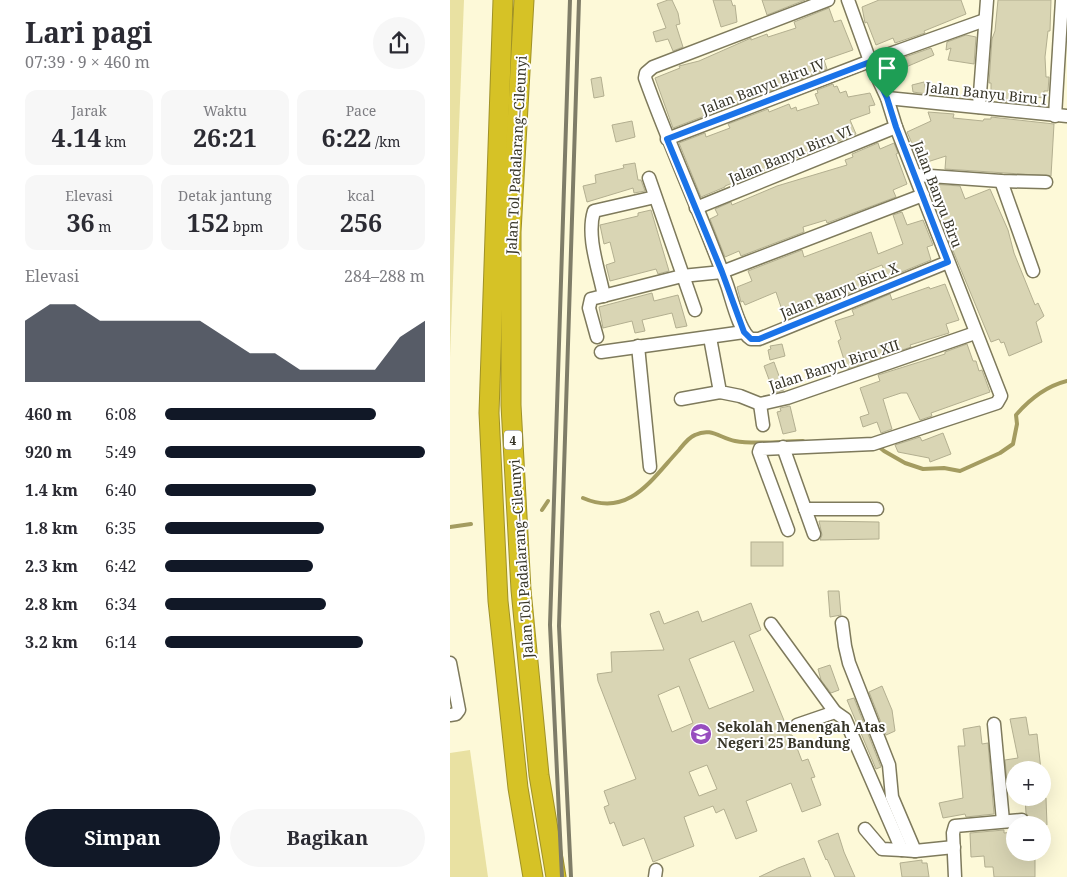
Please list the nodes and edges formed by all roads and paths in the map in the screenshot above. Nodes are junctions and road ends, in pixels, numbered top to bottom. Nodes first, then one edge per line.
1 (503, 0) edge
2 (524, 0) edge
3 (828, 0) edge
4 (848, 0) edge
5 (987, 0) edge
6 (1062, 0) edge
7 (985, 20) junction
8 (870, 62) junction
9 (887, 98) junction
10 (979, 107) junction
11 (1061, 116) edge
12 (896, 127) junction
13 (667, 139) junction
14 (916, 175) junction
15 (649, 178) dead end
16 (1001, 181) junction
17 (1046, 182) dead end
18 (923, 195) junction
19 (655, 198) junction
20 (696, 208) junction
21 (948, 262) junction
22 (1033, 271) dead end
23 (722, 272) junction
24 (682, 276) junction
25 (604, 296) junction
26 (695, 310) dead end
27 (744, 332) junction
28 (975, 333) junction
29 (597, 337) dead end
30 (711, 344) dead end
31 (638, 346) junction
32 (601, 352) dead end
33 (720, 392) junction
34 (681, 399) dead end
35 (760, 404) junction
36 (762, 425) dead end
37 (783, 447) junction
38 (650, 466) dead end
39 (805, 509) junction
40 (876, 509) dead end
41 (788, 530) dead end
42 (814, 534) dead end
43 (842, 623) dead end
44 (771, 624) dead end
45 (450, 663) edge
46 (835, 712) junction
47 (454, 714) edge
48 (994, 724) dead end
49 (797, 725) dead end
50 (1003, 821) junction
51 (1006, 821) edge
52 (865, 829) dead end
53 (954, 847) junction
54 (908, 851) junction
55 (533, 877) edge
56 (556, 877) edge
57 (955, 877) edge

1 - 55 highway, Jalan Tol Padalarang–Cileunyi / 4
2 - 56 highway, Jalan Tol Padalarang–Cileunyi / 4
3 - 13 street
4 - 8 street, Jalan Banyu Biru
5 - 7 street
6 - 11 street, Jalan Banyu Biru I
7 - 8 street, Jalan Banyu Biru IV
7 - 10 street
8 - 9 street, Jalan Banyu Biru
8 - 13 street, Jalan Banyu Biru IV
9 - 10 street, Jalan Banyu Biru I
9 - 12 street, Jalan Banyu Biru
10 - 11 street, Jalan Banyu Biru I
12 - 14 street, Jalan Banyu Biru
12 - 20 street, Jalan Banyu Biru VI
13 - 20 street
14 - 16 street
14 - 18 street, Jalan Banyu Biru
15 - 19 street
16 - 17 street
16 - 22 street
18 - 21 street, Jalan Banyu Biru
18 - 23 street
19 - 24 street
19 - 25 street
20 - 23 street
21 - 27 street, Jalan Banyu Biru X
21 - 28 street, Jalan Banyu Biru
23 - 24 street
23 - 27 street
24 - 25 street
24 - 26 street
25 - 29 street
27 - 31 street, Jalan Banyu Biru X
28 - 35 street, Jalan Banyu Biru XII
28 - 37 street, Jalan Banyu Biru
30 - 33 street
31 - 32 street, Jalan Banyu Biru X
31 - 38 street
33 - 34 street
33 - 35 street, Jalan Banyu Biru XII
35 - 36 street
37 - 39 street
37 - 41 street
39 - 40 street
39 - 42 street
43 - 54 street
44 - 46 street
45 - 47 street
46 - 49 street
46 - 54 street
48 - 50 street
50 - 51 street
50 - 53 street
52 - 54 street
53 - 54 street
53 - 57 street

